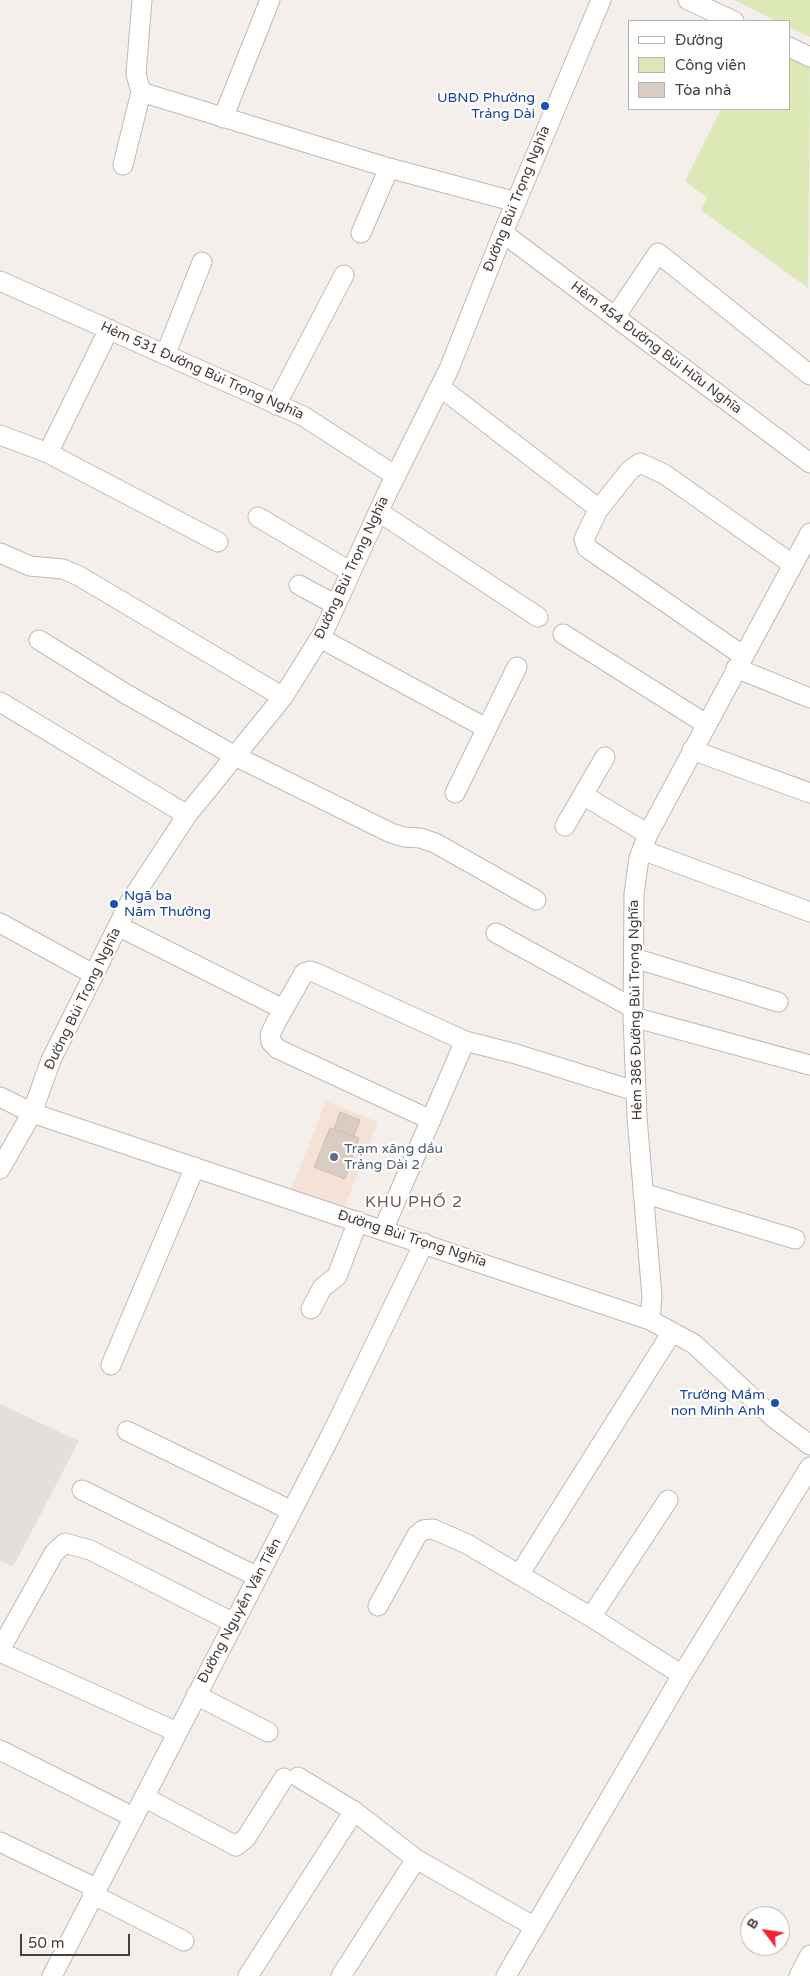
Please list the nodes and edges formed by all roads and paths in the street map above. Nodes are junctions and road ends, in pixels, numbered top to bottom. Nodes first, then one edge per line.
1 (142, 0) edge
2 (270, 0) edge
3 (600, 0) edge
4 (688, 0) edge
5 (732, 20) edge
6 (790, 47) edge
7 (810, 57) edge
8 (141, 92) junction
9 (223, 118) junction
10 (123, 165) dead end
11 (389, 168) junction
12 (516, 202) junction
13 (361, 233) dead end
14 (502, 233) junction
15 (202, 262) dead end
16 (344, 274) dead end
17 (0, 281) edge
18 (615, 317) junction
19 (109, 329) junction
20 (166, 353) junction
21 (810, 375) edge
22 (440, 387) junction
23 (276, 405) junction
24 (0, 435) edge
25 (48, 454) junction
26 (810, 463) edge
27 (396, 476) junction
28 (590, 502) dead end
29 (379, 512) junction
30 (258, 518) dead end
31 (810, 533) edge
32 (218, 542) dead end
33 (0, 553) edge
34 (792, 564) junction
35 (351, 572) junction
36 (299, 585) dead end
37 (336, 606) junction
38 (538, 617) dead end
39 (563, 634) dead end
40 (320, 638) junction
41 (39, 640) dead end
42 (739, 662) junction
43 (518, 667) dead end
44 (283, 696) junction
45 (810, 698) edge
46 (0, 702) edge
47 (706, 724) junction
48 (486, 728) junction
49 (692, 750) junction
50 (235, 756) junction
51 (605, 757) dead end
52 (455, 792) dead end
53 (810, 793) edge
54 (583, 795) junction
55 (187, 815) junction
56 (565, 826) dead end
57 (645, 842) junction
58 (536, 900) dead end
59 (810, 912) edge
60 (0, 924) edge
61 (118, 926) junction
62 (496, 933) dead end
63 (634, 958) junction
64 (93, 974) junction
65 (778, 1002) dead end
66 (283, 1010) junction
67 (633, 1012) junction
68 (465, 1041) junction
69 (810, 1065) edge
70 (635, 1091) junction
71 (0, 1097) edge
72 (32, 1113) junction
73 (431, 1120) junction
74 (195, 1167) junction
75 (0, 1170) edge
76 (643, 1193) junction
77 (358, 1221) junction
78 (383, 1230) junction
79 (795, 1239) dead end
80 (424, 1243) junction
81 (311, 1309) dead end
82 (650, 1320) junction
83 (672, 1332) junction
84 (111, 1364) dead end
85 (127, 1431) dead end
86 (810, 1446) edge
87 (810, 1467) edge
88 (82, 1490) dead end
89 (668, 1500) dead end
90 (292, 1511) junction
91 (519, 1575) junction
92 (258, 1578) junction
93 (378, 1606) dead end
94 (591, 1617) junction
95 (234, 1623) junction
96 (0, 1651) edge
97 (682, 1675) junction
98 (196, 1695) junction
99 (177, 1732) junction
100 (268, 1732) dead end
101 (0, 1750) edge
102 (144, 1797) junction
103 (354, 1811) junction
104 (133, 1817) junction
105 (0, 1842) edge
106 (416, 1859) junction
107 (94, 1891) junction
108 (535, 1928) junction
109 (184, 1941) dead end
110 (810, 1955) edge
111 (59, 1974) edge
112 (248, 1976) edge
113 (341, 1976) edge
114 (506, 1976) edge
115 (799, 1976) edge

1 - 8 street
2 - 9 street
3 - 12 street, Đường Bùi Trọng Nghĩa
4 - 5 street
6 - 7 street
8 - 9 street
8 - 10 street
9 - 11 street
11 - 12 street
11 - 13 street
12 - 14 street, Đường Bùi Trọng Nghĩa
14 - 18 street, Hẻm 454 Đường Bùi Hữu Nghĩa
14 - 22 street, Đường Bùi Trọng Nghĩa
15 - 20 street
16 - 23 street
17 - 19 street, Hẻm 531 Đường Bùi Trọng Nghĩa
18 - 21 street
18 - 26 street, Hẻm 454 Đường Bùi Hữu Nghĩa
19 - 20 street, Hẻm 531 Đường Bùi Trọng Nghĩa
19 - 25 street
20 - 23 street, Hẻm 531 Đường Bùi Trọng Nghĩa
22 - 27 street, Đường Bùi Trọng Nghĩa
22 - 28 street
23 - 27 street, Hẻm 531 Đường Bùi Trọng Nghĩa
24 - 25 street
25 - 32 street
27 - 29 street, Đường Bùi Trọng Nghĩa
29 - 35 street, Đường Bùi Trọng Nghĩa
29 - 38 street
30 - 35 street
31 - 34 street, Hẻm 386 Đường Bùi Trọng Nghĩa
33 - 44 street
34 - 42 street, Hẻm 386 Đường Bùi Trọng Nghĩa
34 - 42 street
35 - 37 street, Đường Bùi Trọng Nghĩa
36 - 37 street
37 - 40 street, Đường Bùi Trọng Nghĩa
39 - 47 street
40 - 44 street, Đường Bùi Trọng Nghĩa
40 - 48 street
41 - 50 street
42 - 45 street
42 - 47 street, Hẻm 386 Đường Bùi Trọng Nghĩa
43 - 48 street
44 - 50 street, Đường Bùi Trọng Nghĩa
46 - 55 street
47 - 49 street, Hẻm 386 Đường Bùi Trọng Nghĩa
48 - 52 street
49 - 53 street
49 - 57 street, Hẻm 386 Đường Bùi Trọng Nghĩa
50 - 55 street, Đường Bùi Trọng Nghĩa
50 - 58 street
51 - 54 street
54 - 56 street
54 - 57 street
55 - 61 street, Đường Bùi Trọng Nghĩa
57 - 59 street
57 - 63 street, Hẻm 386 Đường Bùi Trọng Nghĩa
60 - 64 street
61 - 64 street, Đường Bùi Trọng Nghĩa
61 - 66 street
62 - 67 street
63 - 65 street
63 - 67 street, Hẻm 386 Đường Bùi Trọng Nghĩa
64 - 72 street, Đường Bùi Trọng Nghĩa
66 - 68 street
66 - 73 street
67 - 69 street
67 - 70 street, Hẻm 386 Đường Bùi Trọng Nghĩa
68 - 70 street
68 - 73 street
70 - 76 street, Hẻm 386 Đường Bùi Trọng Nghĩa
71 - 72 street
72 - 74 street, Đường Bùi Trọng Nghĩa
72 - 75 street
73 - 78 street
74 - 77 street, Đường Bùi Trọng Nghĩa
74 - 84 street
76 - 79 street
76 - 82 street, Hẻm 386 Đường Bùi Trọng Nghĩa
77 - 78 street, Đường Bùi Trọng Nghĩa
77 - 81 street
78 - 80 street, Đường Bùi Trọng Nghĩa
80 - 82 street, Đường Bùi Trọng Nghĩa
80 - 90 street, Đường Nguyễn Văn Tiên
82 - 83 street, Đường Bùi Trọng Nghĩa
83 - 86 street, Đường Bùi Trọng Nghĩa
83 - 91 street
85 - 90 street
87 - 97 street
88 - 92 street
89 - 94 street
90 - 92 street, Đường Nguyễn Văn Tiên
91 - 93 street
91 - 94 street
92 - 95 street, Đường Nguyễn Văn Tiên
94 - 97 street
95 - 96 street
95 - 98 street, Đường Nguyễn Văn Tiên
96 - 99 street
97 - 108 street
98 - 99 street, Đường Nguyễn Văn Tiên
98 - 100 street
99 - 102 street, Đường Nguyễn Văn Tiên
101 - 104 street
102 - 103 street
102 - 104 street, Đường Nguyễn Văn Tiên
103 - 106 street
103 - 112 street
104 - 107 street, Đường Nguyễn Văn Tiên
105 - 107 street
106 - 108 street
106 - 113 street
107 - 109 street
107 - 111 street, Đường Nguyễn Văn Tiên
108 - 114 street
110 - 115 street

